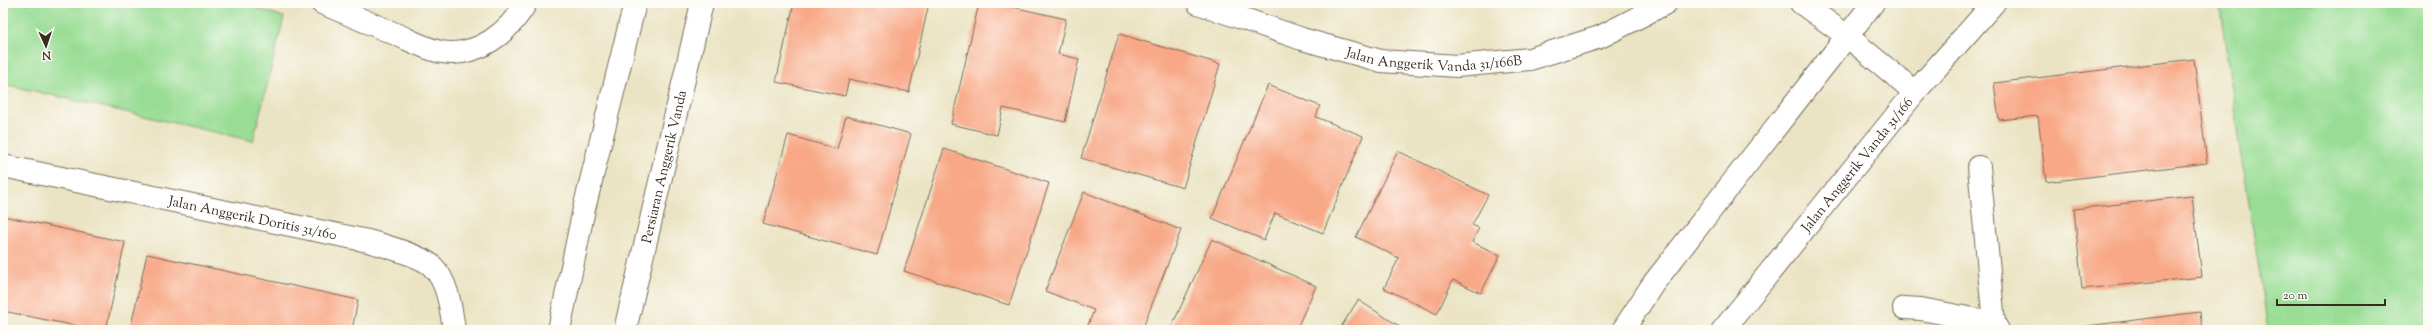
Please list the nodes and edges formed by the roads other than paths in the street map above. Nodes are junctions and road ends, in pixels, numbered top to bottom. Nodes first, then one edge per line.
1 (322, 3) edge
2 (526, 3) edge
3 (635, 3) edge
4 (702, 3) edge
5 (1198, 3) edge
6 (1666, 3) edge
7 (1801, 3) edge
8 (1873, 3) edge
9 (1994, 3) edge
10 (1847, 36) junction
11 (1915, 92) junction
12 (3, 166) edge
13 (1979, 167) dead end
14 (1904, 308) dead end
15 (1996, 327) edge
16 (454, 330) edge
17 (559, 330) edge
18 (625, 330) edge
19 (1622, 330) edge
20 (1723, 330) edge

1 - 2 street
3 - 17 street
4 - 18 street, Persiaran Anggerik Vanda
5 - 6 street, Jalan Anggerik Vanda 31/166B
7 - 10 street
8 - 10 street
9 - 11 street, Jalan Anggerik Vanda 31/166
10 - 11 street
10 - 19 street
11 - 20 street, Jalan Anggerik Vanda 31/166
12 - 16 street, Jalan Anggerik Doritis 31/160
13 - 15 street
14 - 15 street

